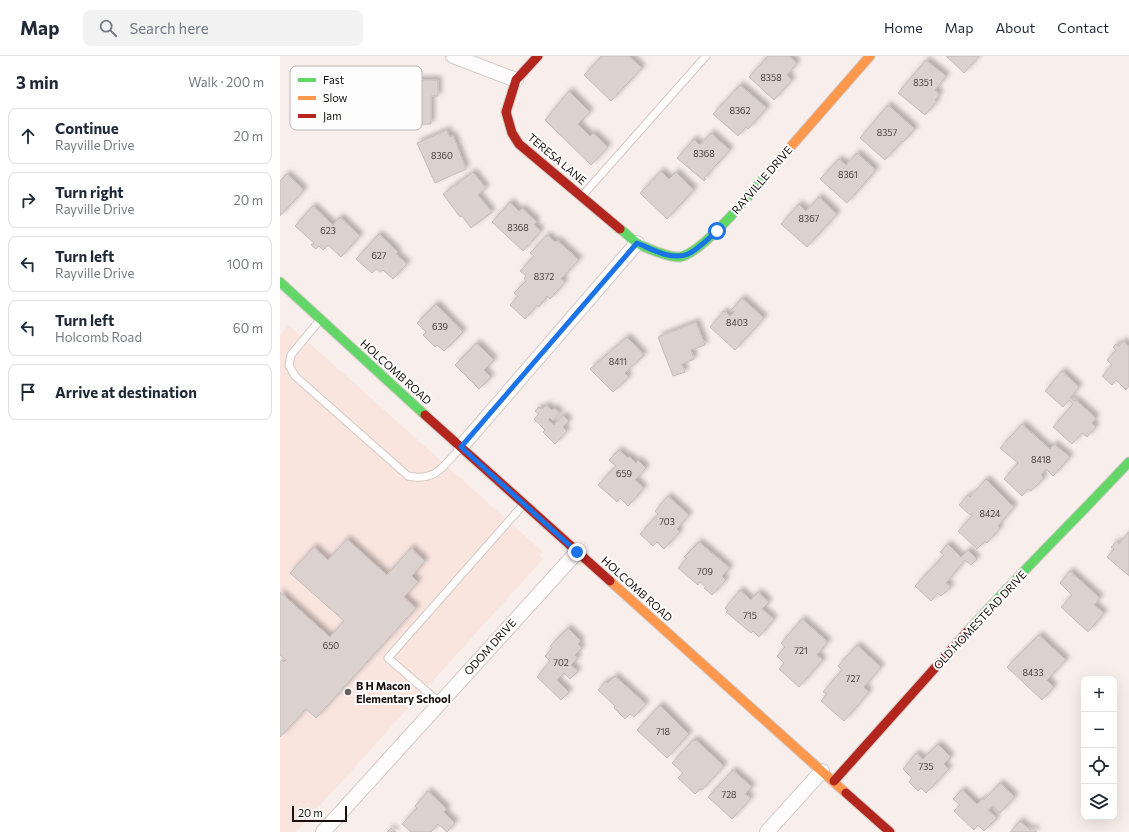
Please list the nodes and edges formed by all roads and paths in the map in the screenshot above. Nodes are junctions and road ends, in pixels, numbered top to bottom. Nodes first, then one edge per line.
1 (453, 56) edge
2 (538, 56) edge
3 (706, 56) edge
4 (870, 56) edge
5 (516, 80) junction
6 (582, 196) junction
7 (637, 243) junction
8 (280, 282) edge
9 (321, 319) junction
10 (461, 447) junction
11 (1129, 462) edge
12 (525, 504) junction
13 (577, 552) junction
14 (440, 703) junction
15 (822, 771) junction
16 (834, 781) junction
17 (323, 832) edge
18 (767, 832) edge
19 (890, 832) edge

1 - 5 street
2 - 5 street, TERESA LANE
3 - 6 lane
4 - 7 street, RAYVILLE DRIVE
5 - 6 street, TERESA LANE
6 - 7 street, TERESA LANE
7 - 10 street
8 - 9 street, HOLCOMB ROAD
9 - 10 street, HOLCOMB ROAD
9 - 10 lane
10 - 12 street, HOLCOMB ROAD
11 - 16 street, OLD HOMESTEAD DRIVE
12 - 13 street, HOLCOMB ROAD
12 - 14 lane
13 - 14 street, ODOM DRIVE
13 - 15 street, HOLCOMB ROAD
14 - 17 street, ODOM DRIVE
15 - 16 street, HOLCOMB ROAD
15 - 18 street
16 - 19 street, HOLCOMB ROAD

